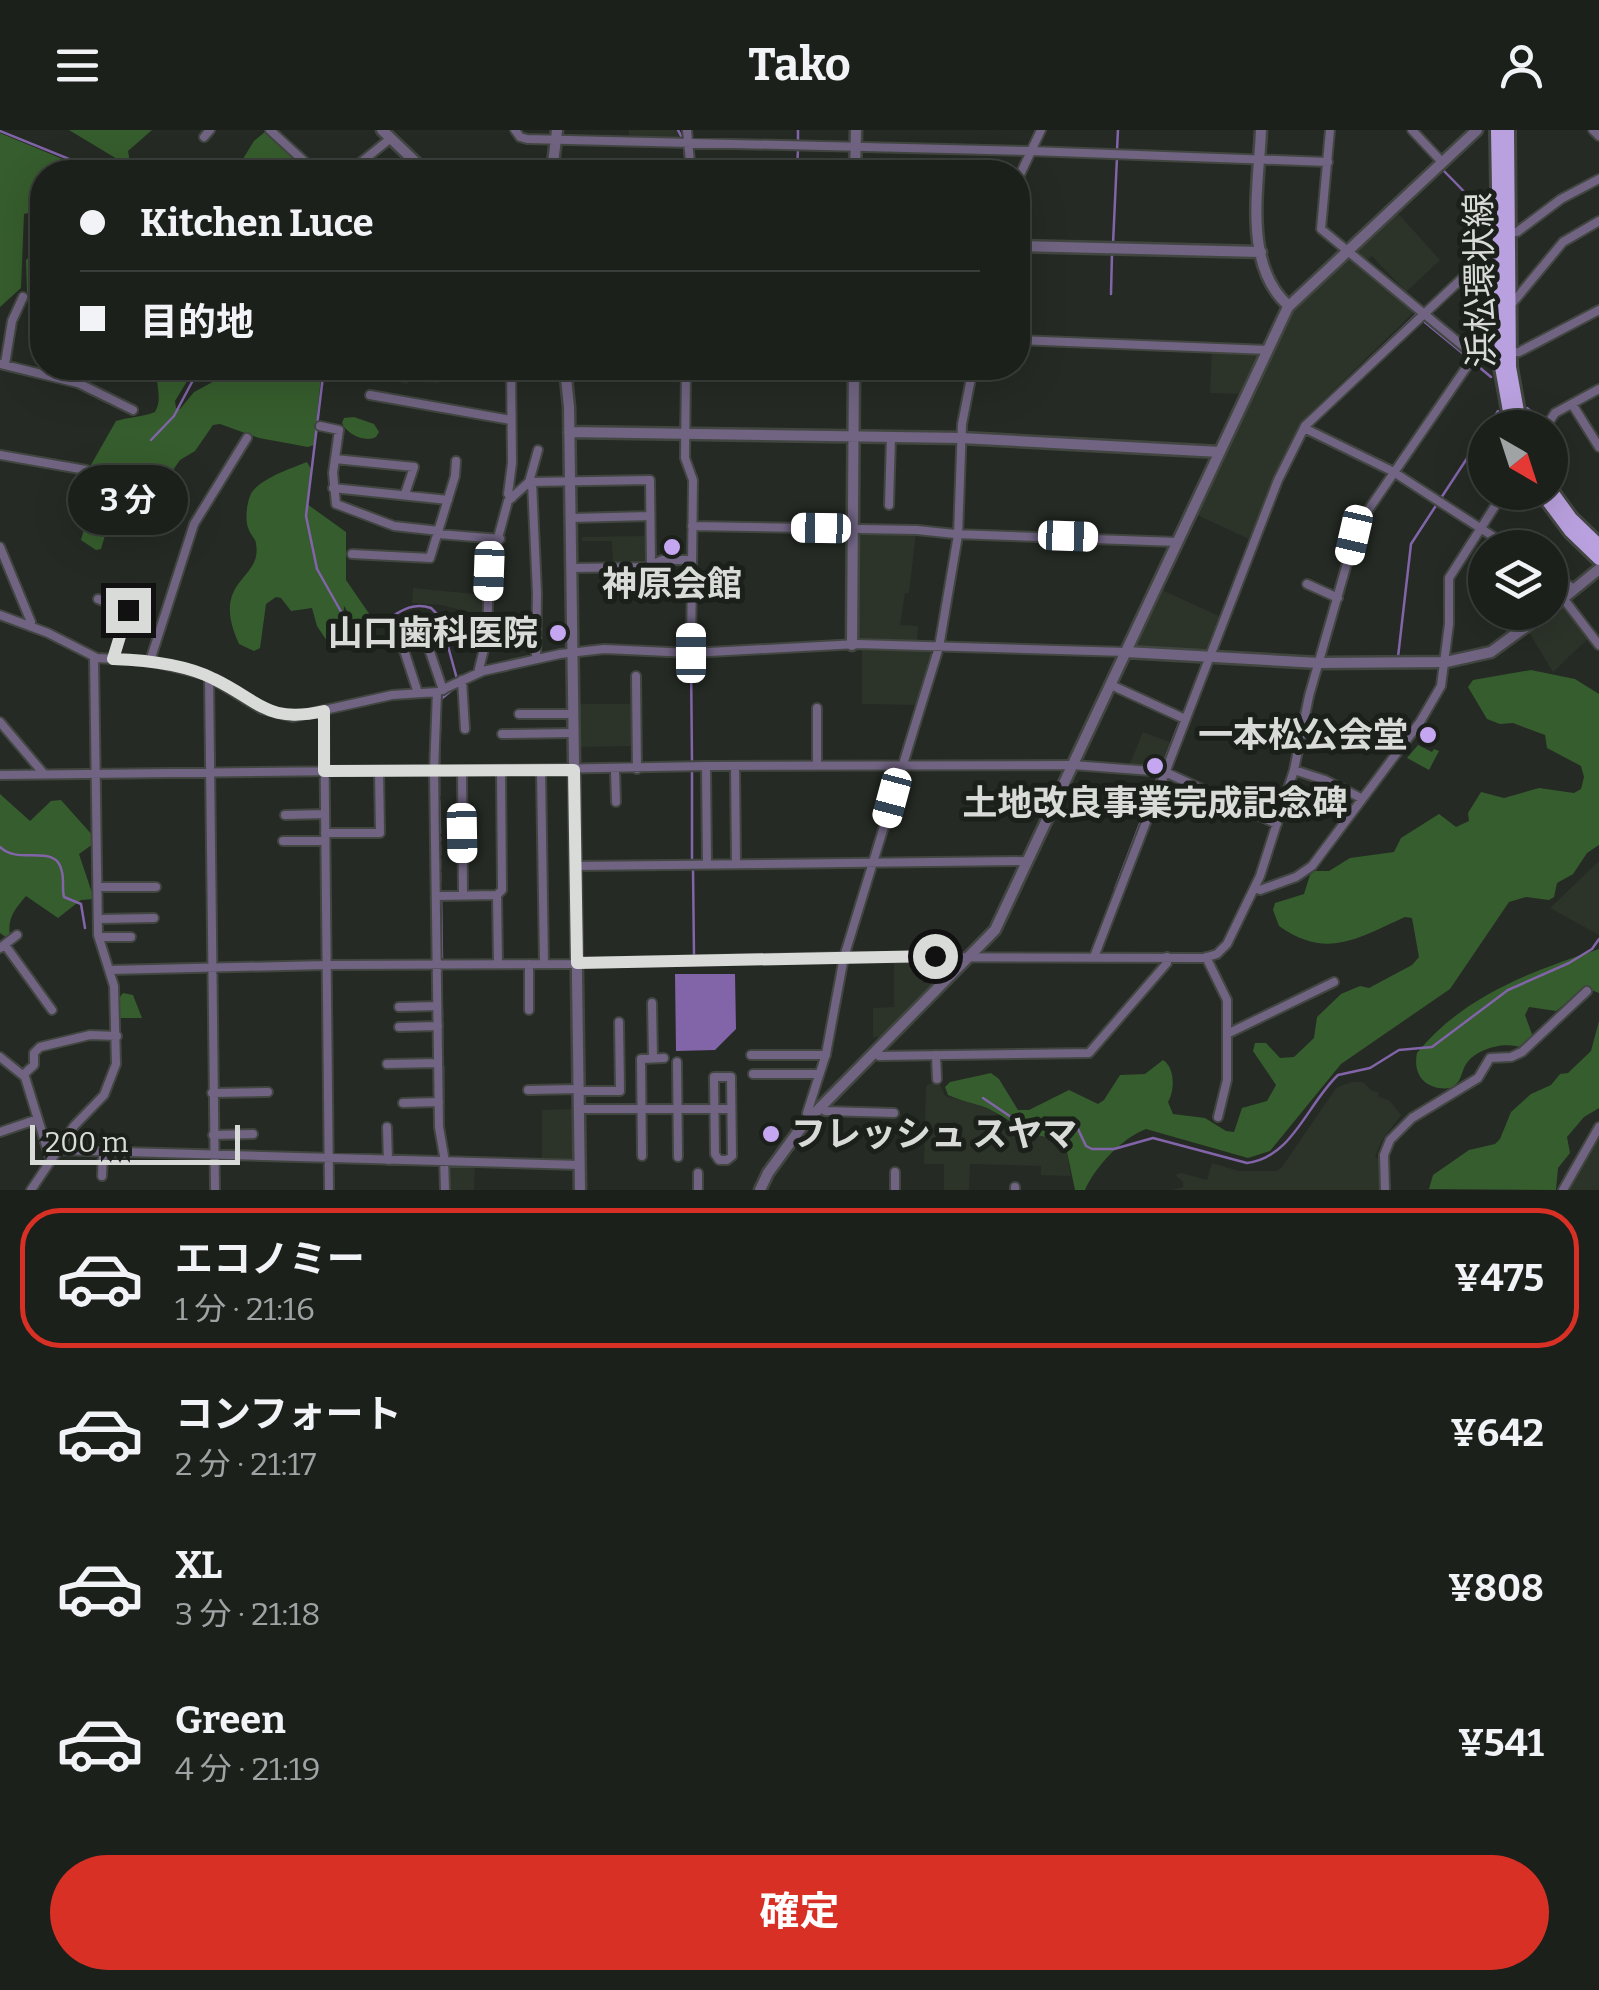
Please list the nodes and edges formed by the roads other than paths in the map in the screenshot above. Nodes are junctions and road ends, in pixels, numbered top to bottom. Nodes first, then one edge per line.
1 (270, 130) edge
2 (515, 130) edge
3 (687, 130) edge
4 (856, 130) edge
5 (1041, 130) edge
6 (1262, 130) edge
7 (1330, 130) edge
8 (1412, 130) edge
9 (1477, 130) edge
10 (1497, 130) edge
11 (1508, 130) edge
12 (1593, 130) edge
13 (386, 134) edge
14 (556, 135) edge
15 (1599, 136) edge
16 (688, 142) junction
17 (856, 146) junction
18 (1031, 151) junction
19 (410, 156) junction
20 (1260, 159) junction
21 (303, 160) edge
22 (361, 160) edge
23 (408, 160) edge
24 (414, 160) edge
25 (553, 160) edge
26 (690, 160) edge
27 (855, 160) edge
28 (1027, 160) edge
29 (1328, 162) junction
30 (1442, 162) junction
31 (1599, 179) edge
32 (1599, 220) edge
33 (1508, 232) junction
34 (1030, 246) edge
35 (1347, 250) junction
36 (1499, 251) junction
37 (1260, 252) junction
38 (23, 297) dead end
39 (1289, 306) junction
40 (1599, 310) edge
41 (1505, 312) junction
42 (1422, 313) junction
43 (1030, 340) edge
44 (1268, 350) junction
45 (1510, 353) junction
46 (1474, 355) junction
47 (2, 364) edge
48 (30, 371) edge
49 (63, 380) edge
50 (79, 380) edge
51 (511, 380) edge
52 (567, 380) edge
53 (686, 380) edge
54 (854, 380) edge
55 (971, 380) edge
56 (78, 384) junction
57 (1599, 389) edge
58 (370, 395) dead end
59 (1572, 404) junction
60 (133, 410) dead end
61 (1508, 410) edge
62 (1517, 410) edge
63 (1561, 410) edge
64 (512, 420) junction
65 (320, 426) dead end
66 (1304, 428) junction
67 (569, 432) junction
68 (686, 434) junction
69 (854, 437) junction
70 (891, 437) junction
71 (247, 438) dead end
72 (961, 438) junction
73 (1599, 447) edge
74 (538, 450) dead end
75 (1220, 452) junction
76 (0, 455) edge
77 (335, 459) junction
78 (456, 461) dead end
79 (86, 470) dead end
80 (1395, 473) junction
81 (570, 481) junction
82 (530, 482) junction
83 (333, 488) junction
84 (405, 494) junction
85 (512, 498) junction
86 (448, 500) junction
87 (888, 505) dead end
88 (1492, 510) edge
89 (1554, 510) edge
90 (1565, 510) edge
91 (650, 516) junction
92 (570, 518) junction
93 (692, 526) junction
94 (853, 528) junction
95 (1480, 528) junction
96 (1483, 530) edge
97 (438, 533) junction
98 (958, 533) junction
99 (500, 539) junction
100 (1178, 542) junction
101 (1599, 546) edge
102 (0, 547) edge
103 (352, 554) dead end
104 (430, 558) junction
105 (1599, 559) edge
106 (692, 560) junction
107 (651, 565) junction
108 (571, 568) junction
109 (1599, 568) edge
110 (426, 569) dead end
111 (1307, 584) dead end
112 (1568, 586) edge
113 (1574, 590) junction
114 (1568, 594) edge
115 (1338, 598) junction
116 (98, 599) dead end
117 (1568, 605) edge
118 (1, 616) edge
119 (30, 626) junction
120 (1524, 630) edge
121 (401, 642) dead end
122 (852, 645) junction
123 (1599, 645) edge
124 (428, 646) dead end
125 (938, 646) junction
126 (572, 652) junction
127 (1126, 652) junction
128 (691, 653) junction
129 (94, 657) junction
130 (1209, 657) junction
131 (113, 659) junction
132 (536, 660) junction
133 (150, 661) junction
134 (1446, 662) junction
135 (1319, 663) junction
136 (478, 673) junction
137 (209, 676) junction
138 (636, 676) dead end
139 (462, 680) junction
140 (1111, 685) junction
141 (440, 691) junction
142 (418, 694) junction
143 (817, 708) dead end
144 (324, 711) junction
145 (519, 714) dead end
146 (573, 714) junction
147 (1185, 719) junction
148 (0, 722) edge
149 (465, 728) dead end
150 (574, 733) junction
151 (502, 734) dead end
152 (817, 765) junction
153 (1073, 765) junction
154 (706, 766) junction
155 (736, 766) junction
156 (900, 766) junction
157 (637, 769) junction
158 (379, 770) junction
159 (542, 770) junction
160 (574, 770) junction
161 (616, 770) junction
162 (1294, 770) junction
163 (324, 771) junction
164 (434, 771) junction
165 (462, 771) junction
166 (501, 771) junction
167 (210, 772) junction
168 (1164, 772) junction
169 (44, 774) junction
170 (96, 774) junction
171 (0, 775) edge
172 (1361, 798) junction
173 (616, 802) dead end
174 (325, 814) junction
175 (285, 815) dead end
176 (1277, 824) junction
177 (325, 837) junction
178 (282, 841) dead end
179 (876, 860) junction
180 (1028, 861) junction
181 (706, 864) junction
182 (736, 864) junction
183 (576, 866) junction
184 (156, 886) dead end
185 (98, 887) junction
186 (1256, 888) junction
187 (496, 895) junction
188 (436, 896) junction
189 (463, 896) junction
190 (154, 918) dead end
191 (98, 919) junction
192 (18, 935) dead end
193 (131, 936) dead end
194 (99, 937) junction
195 (2, 946) edge
196 (970, 956) junction
197 (1094, 957) junction
198 (1206, 957) junction
199 (844, 958) junction
200 (1167, 958) junction
201 (437, 964) junction
202 (498, 964) junction
203 (529, 964) junction
204 (544, 964) junction
205 (577, 964) junction
206 (326, 965) junction
207 (212, 967) junction
208 (109, 970) junction
209 (1334, 982) dead end
210 (1587, 991) dead end
211 (652, 1003) dead end
212 (438, 1006) junction
213 (399, 1007) dead end
214 (52, 1010) dead end
215 (529, 1010) dead end
216 (620, 1022) dead end
217 (399, 1026) dead end
218 (438, 1026) junction
219 (1227, 1034) junction
220 (117, 1036) junction
221 (875, 1052) junction
222 (752, 1055) dead end
223 (826, 1055) junction
224 (936, 1055) junction
225 (0, 1057) edge
226 (653, 1058) junction
227 (664, 1058) dead end
228 (438, 1062) junction
229 (677, 1062) dead end
230 (387, 1064) dead end
231 (753, 1074) dead end
232 (820, 1074) junction
233 (23, 1075) junction
234 (937, 1079) dead end
235 (528, 1090) dead end
236 (579, 1090) junction
237 (268, 1092) dead end
238 (212, 1093) junction
239 (439, 1102) junction
240 (403, 1103) dead end
241 (821, 1107) junction
242 (579, 1109) junction
243 (641, 1109) junction
244 (678, 1109) junction
245 (714, 1109) junction
246 (732, 1109) junction
247 (894, 1113) dead end
248 (811, 1117) junction
249 (1218, 1117) dead end
250 (38, 1119) junction
251 (387, 1126) dead end
252 (1599, 1126) edge
253 (0, 1132) edge
254 (213, 1134) junction
255 (253, 1134) dead end
256 (103, 1153) junction
257 (55, 1154) junction
258 (214, 1156) junction
259 (642, 1156) dead end
260 (678, 1157) dead end
261 (328, 1158) junction
262 (388, 1160) junction
263 (444, 1161) junction
264 (580, 1164) junction
265 (894, 1172) dead end
266 (698, 1173) dead end
267 (102, 1176) dead end
268 (31, 1190) edge
269 (214, 1190) edge
270 (328, 1190) edge
271 (444, 1190) edge
272 (580, 1190) edge
273 (698, 1190) edge
274 (760, 1190) edge
275 (895, 1190) edge
276 (1386, 1190) edge
277 (1563, 1190) edge

1 - 21 street
2 - 14 street
3 - 16 street
4 - 17 street
5 - 18 street
6 - 20 street
7 - 29 street
8 - 30 street
9 - 30 street
10 - 36 main road, 浜松環状線
11 - 33 main road, 浜松環状線
12 - 15 street
13 - 19 street
13 - 22 street
14 - 16 street
14 - 25 street
16 - 17 street
16 - 26 street
17 - 18 street
17 - 27 street
18 - 20 street
18 - 28 street
19 - 23 street
19 - 24 street
20 - 29 street
20 - 37 street
29 - 35 street
30 - 35 street
31 - 33 street
32 - 41 street
33 - 41 main road, 浜松環状線
34 - 37 street
35 - 39 street
35 - 42 street
36 - 41 main road, 浜松環状線
36 - 42 street
37 - 39 street
38 - 47 street
39 - 44 street
40 - 45 street
41 - 45 main road, 浜松環状線
41 - 46 street
41 - 61 main road, 浜松環状線
42 - 46 street
42 - 66 street
43 - 44 street
44 - 75 street
45 - 62 main road, 浜松環状線
46 - 80 street
47 - 48 street
49 - 56 street
50 - 56 street
51 - 64 street
52 - 67 street
53 - 68 street
54 - 69 street
55 - 72 street
56 - 60 street
57 - 59 street
58 - 64 street
59 - 63 street
59 - 73 street
64 - 85 street
65 - 77 street
66 - 80 street
66 - 130 street
67 - 68 street
67 - 81 street
68 - 69 street
68 - 93 street
69 - 70 street
69 - 94 street
70 - 72 street
70 - 87 street
71 - 133 street
72 - 75 street
72 - 98 street
74 - 82 street
75 - 100 street
76 - 79 street
77 - 83 street
77 - 84 street
78 - 86 street
80 - 95 street
80 - 115 street
81 - 82 street
81 - 91 street
81 - 92 street
82 - 85 street
82 - 132 street
83 - 84 street
83 - 97 street
84 - 86 street
85 - 99 street
86 - 97 street
88 - 95 street
89 - 105 main road
90 - 101 main road
91 - 92 street
91 - 107 street
92 - 108 street
93 - 94 street
93 - 106 street
94 - 98 street
94 - 122 street
95 - 96 street
95 - 134 street
97 - 99 street
97 - 104 street
98 - 100 street
98 - 125 street
99 - 136 street
100 - 127 street
102 - 119 street
103 - 104 street
104 - 110 street
106 - 107 street
106 - 128 street
107 - 108 street
108 - 126 street
109 - 113 street
111 - 115 street
112 - 113 street
113 - 114 street
115 - 135 street
116 - 131 street
117 - 123 street
118 - 119 street
119 - 129 street
120 - 134 street
121 - 142 street
122 - 125 street
122 - 128 street
124 - 141 street
125 - 127 street
125 - 156 street
126 - 128 street
126 - 132 street
126 - 146 street
127 - 130 street
127 - 140 street
129 - 131 street
129 - 170 street
130 - 135 street
130 - 147 street
131 - 133 street
132 - 136 street
133 - 137 street
134 - 135 street
134 - 172 street
135 - 162 street
136 - 139 street
137 - 144 street
137 - 167 street
138 - 157 street
139 - 141 street
139 - 149 street
140 - 147 street
140 - 153 street
141 - 142 street
141 - 164 street
142 - 144 street
143 - 152 street
144 - 163 street
145 - 146 street
146 - 150 street
147 - 168 street
148 - 169 street
150 - 151 street
150 - 160 street
152 - 155 street
152 - 156 street
153 - 156 street
153 - 168 street
153 - 180 street
154 - 155 street
154 - 157 street
154 - 181 street
155 - 182 street
156 - 179 street
157 - 161 street
158 - 163 street
158 - 164 street
158 - 177 street
159 - 160 street
159 - 166 street
159 - 204 street
160 - 161 street
160 - 183 street
161 - 173 street
162 - 172 street
162 - 176 street
163 - 167 street
163 - 174 street
164 - 165 street
164 - 188 street
165 - 166 street
165 - 189 street
166 - 187 street
167 - 170 street
167 - 207 street
168 - 176 street
168 - 197 street
169 - 170 street
169 - 171 street
170 - 185 street
172 - 186 street
174 - 175 street
174 - 177 street
176 - 186 street
177 - 178 street
177 - 206 street
179 - 180 street
179 - 182 street
179 - 199 street
180 - 196 street
181 - 182 street
181 - 183 street
183 - 205 street
184 - 185 street
185 - 191 street
186 - 198 street
187 - 189 street
187 - 202 street
188 - 189 street
188 - 201 street
190 - 191 street
191 - 194 street
192 - 195 street
193 - 194 street
194 - 208 street
195 - 214 street
196 - 197 street
196 - 199 street
196 - 221 street
197 - 200 street
198 - 200 street
198 - 219 street
199 - 205 street
199 - 223 street
200 - 224 street
201 - 202 street
201 - 206 street
201 - 212 street
202 - 203 street
203 - 204 street
203 - 215 street
204 - 205 street
205 - 236 street
206 - 207 street
206 - 261 street
207 - 208 street
207 - 238 street
208 - 220 street
209 - 219 street
210 - 276 street
211 - 226 street
212 - 213 street
212 - 218 street
216 - 236 street
217 - 218 street
218 - 228 street
219 - 249 street
220 - 233 street
220 - 257 street
221 - 224 street
221 - 241 street
222 - 223 street
223 - 232 street
224 - 234 street
225 - 233 street
226 - 227 street
226 - 243 street
228 - 230 street
228 - 239 street
229 - 244 street
231 - 232 street
232 - 248 street
233 - 250 street
235 - 236 street
236 - 242 street
237 - 238 street
238 - 254 street
239 - 240 street
239 - 263 street
241 - 247 street
241 - 248 street
242 - 243 street
242 - 264 street
243 - 244 street
243 - 259 street
244 - 245 street
244 - 260 street
245 - 246 street
245 - 246 street
245 - 246 street
248 - 274 street
250 - 253 street
250 - 257 street
251 - 262 street
252 - 277 street
254 - 255 street
254 - 258 street
256 - 257 street
256 - 258 street
256 - 267 street
257 - 268 street
258 - 261 street
258 - 269 street
261 - 262 street
261 - 270 street
262 - 263 street
263 - 264 street
263 - 271 street
264 - 272 street
265 - 275 street
266 - 273 street

